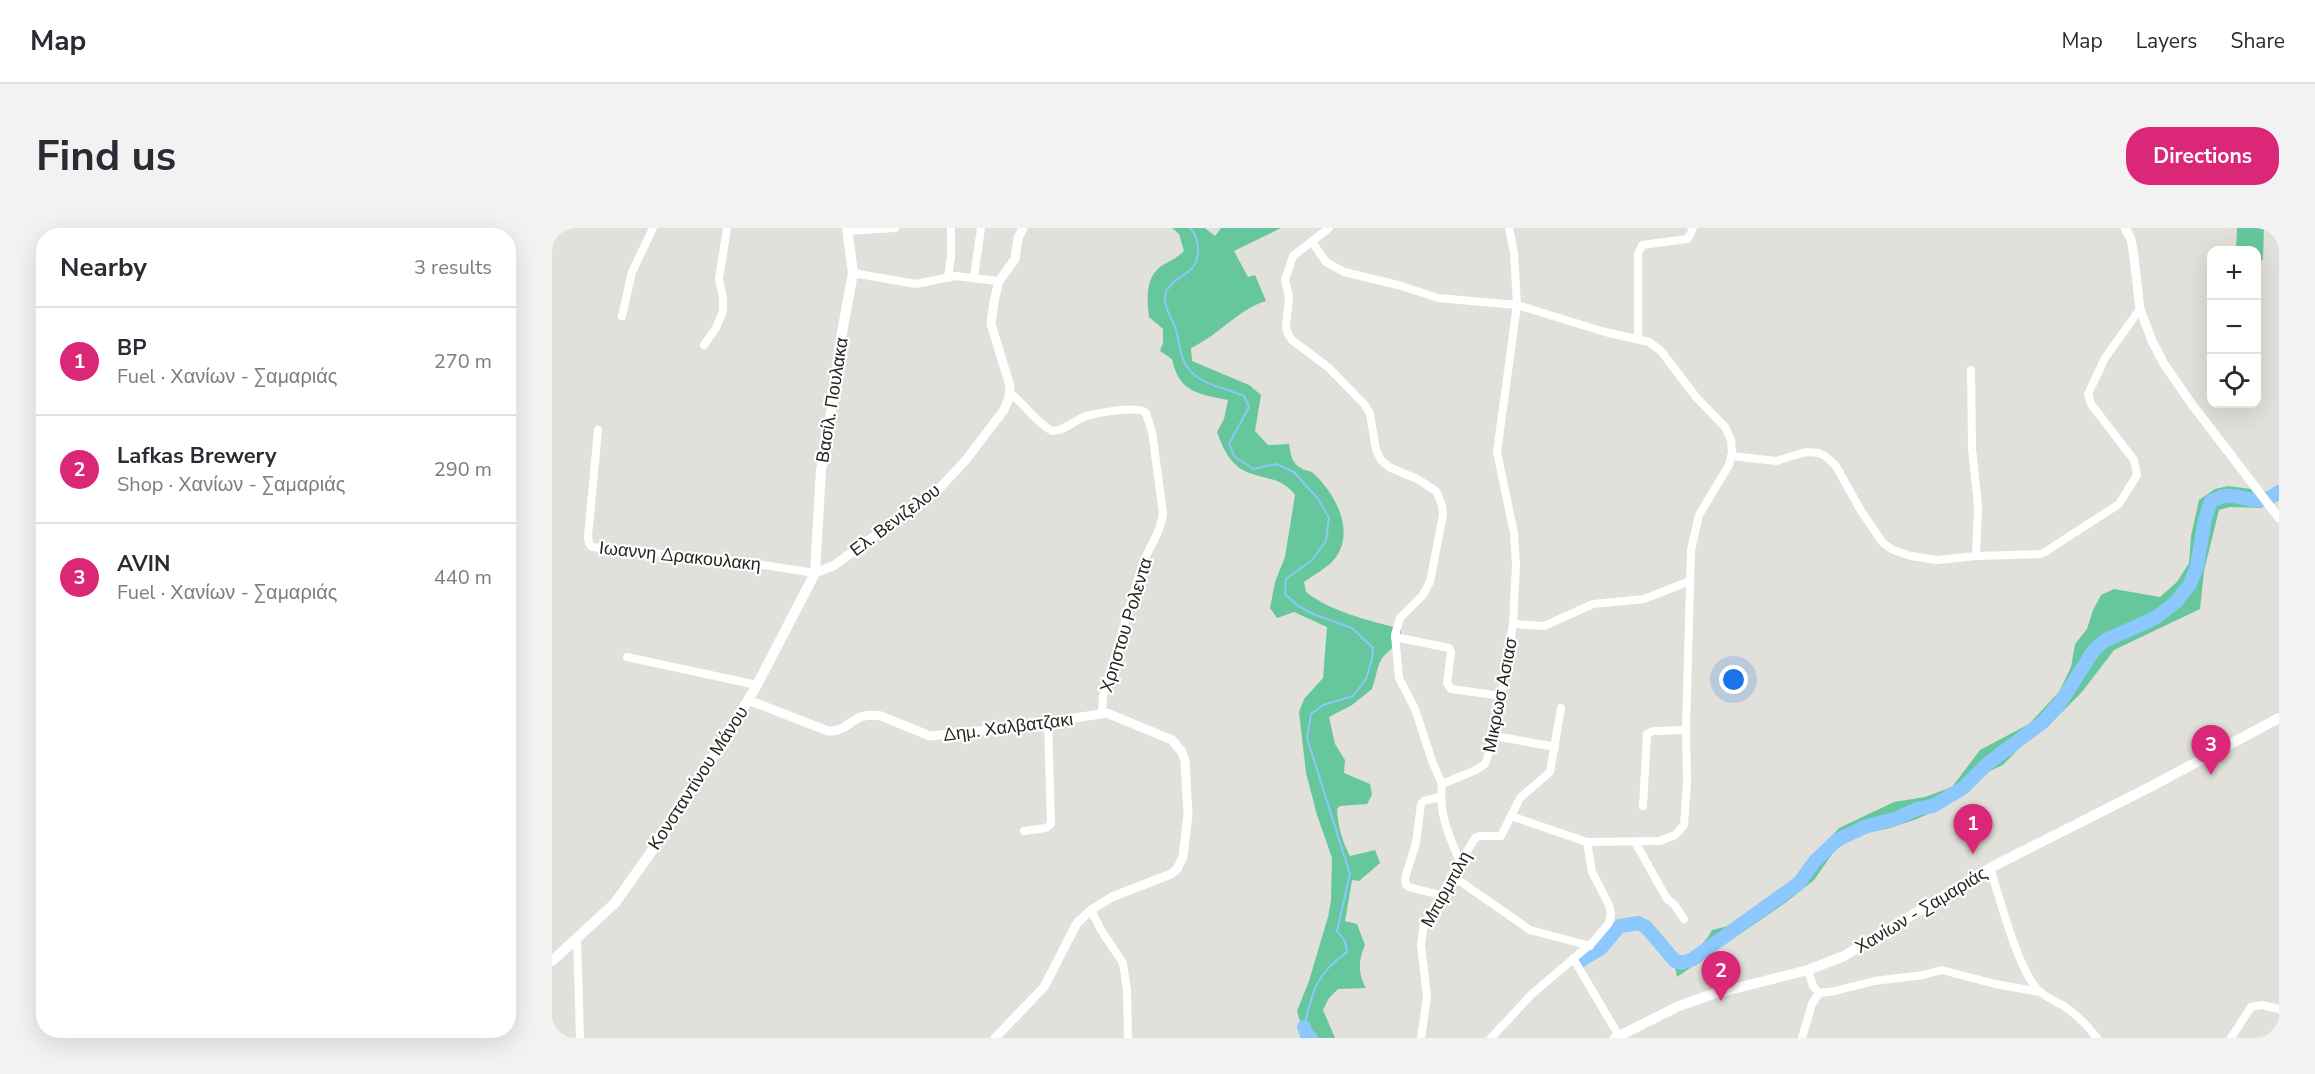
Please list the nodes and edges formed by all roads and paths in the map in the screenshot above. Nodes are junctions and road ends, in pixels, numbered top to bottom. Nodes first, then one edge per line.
1 (653, 228) edge
2 (728, 228) edge
3 (895, 228) edge
4 (951, 228) edge
5 (981, 228) edge
6 (1023, 228) edge
7 (1329, 228) edge
8 (1509, 228) edge
9 (1693, 228) edge
10 (2125, 228) edge
11 (847, 229) edge
12 (1312, 242) junction
13 (853, 273) junction
14 (974, 277) junction
15 (948, 278) junction
16 (999, 281) junction
17 (1517, 305) junction
18 (2140, 309) junction
19 (622, 316) dead end
20 (1638, 339) junction
21 (704, 345) dead end
22 (1971, 370) dead end
23 (1010, 393) junction
24 (598, 430) dead end
25 (1731, 456) junction
26 (2279, 518) edge
27 (1976, 556) junction
28 (815, 573) junction
29 (1690, 581) junction
30 (1513, 624) junction
31 (1395, 637) junction
32 (627, 657) dead end
33 (757, 685) junction
34 (1502, 696) junction
35 (748, 700) junction
36 (1561, 708) dead end
37 (1102, 713) junction
38 (2279, 718) edge
39 (1047, 722) junction
40 (1686, 730) junction
41 (1495, 736) junction
42 (1555, 747) junction
43 (1442, 784) junction
44 (1440, 797) junction
45 (1643, 806) dead end
46 (1511, 816) junction
47 (1024, 831) dead end
48 (1587, 842) junction
49 (1635, 842) junction
50 (1460, 862) junction
51 (1990, 868) junction
52 (1451, 875) junction
53 (1440, 895) junction
54 (1091, 910) junction
55 (1684, 920) dead end
56 (577, 939) junction
57 (1590, 946) junction
58 (1573, 958) junction
59 (552, 962) edge
60 (1808, 970) junction
61 (1819, 993) junction
62 (2040, 993) junction
63 (2279, 1009) edge
64 (1617, 1037) edge
65 (580, 1038) edge
66 (995, 1038) edge
67 (1128, 1038) edge
68 (1421, 1038) edge
69 (1491, 1038) edge
70 (1802, 1038) edge
71 (2097, 1038) edge
72 (2231, 1038) edge

1 - 19 street
2 - 21 street
3 - 11 street
4 - 15 street
5 - 14 street
6 - 16 street
7 - 12 street
8 - 17 street, Μικρωσ Ασιασ
9 - 20 street
10 - 18 street
11 - 13 main road, Βασίλ. Πουλακα
12 - 17 street
12 - 31 street
13 - 15 street
13 - 28 main road, Βασίλ. Πουλακα
14 - 15 street
14 - 16 street
16 - 23 street
17 - 20 street
17 - 30 street, Μικρωσ Ασιασ
18 - 26 street
18 - 27 street
20 - 25 street
22 - 27 street
23 - 28 street, Ελ. Βενιζελου
23 - 37 street, Χρηστου Ρολεντα
24 - 28 street, Ιωαννη Δρακουλακη
25 - 27 street
25 - 29 street
28 - 33 main road, Κονσταντίνου Μάνου
29 - 30 street
29 - 40 street
30 - 34 street, Μικρωσ Ασιασ
31 - 34 street
31 - 43 street
32 - 33 street
33 - 35 main road, Κονσταντίνου Μάνου
34 - 41 street, Μικρωσ Ασιασ
35 - 39 street, Δημ. Χαλβατζακι
35 - 56 main road, Κονσταντίνου Μάνου
36 - 42 street
37 - 39 street, Δημ. Χαλβατζακι
37 - 54 street
38 - 51 main road, Χανίων - Σαμαριάς
39 - 47 street
40 - 45 street
40 - 49 street
41 - 42 street
41 - 43 street, Μικρωσ Ασιασ
42 - 46 street
43 - 44 street
44 - 50 street
44 - 53 street
46 - 48 street
46 - 50 street, Μπιρμπιλη
48 - 49 street
48 - 57 street
49 - 55 street
50 - 52 street, Μπιρμπιλη
51 - 60 main road, Χανίων - Σαμαριάς
51 - 62 street
52 - 53 street, Μπιρμπιλη
52 - 57 street
53 - 68 street, Μπιρμπιλη
54 - 66 street
54 - 67 street
56 - 59 main road, Κονσταντίνου Μάνου
56 - 65 street
57 - 58 street
58 - 64 street
58 - 69 street
60 - 61 street
60 - 64 main road, Χανίων - Σαμαριάς
61 - 62 street
61 - 70 street
62 - 71 street
63 - 72 street

